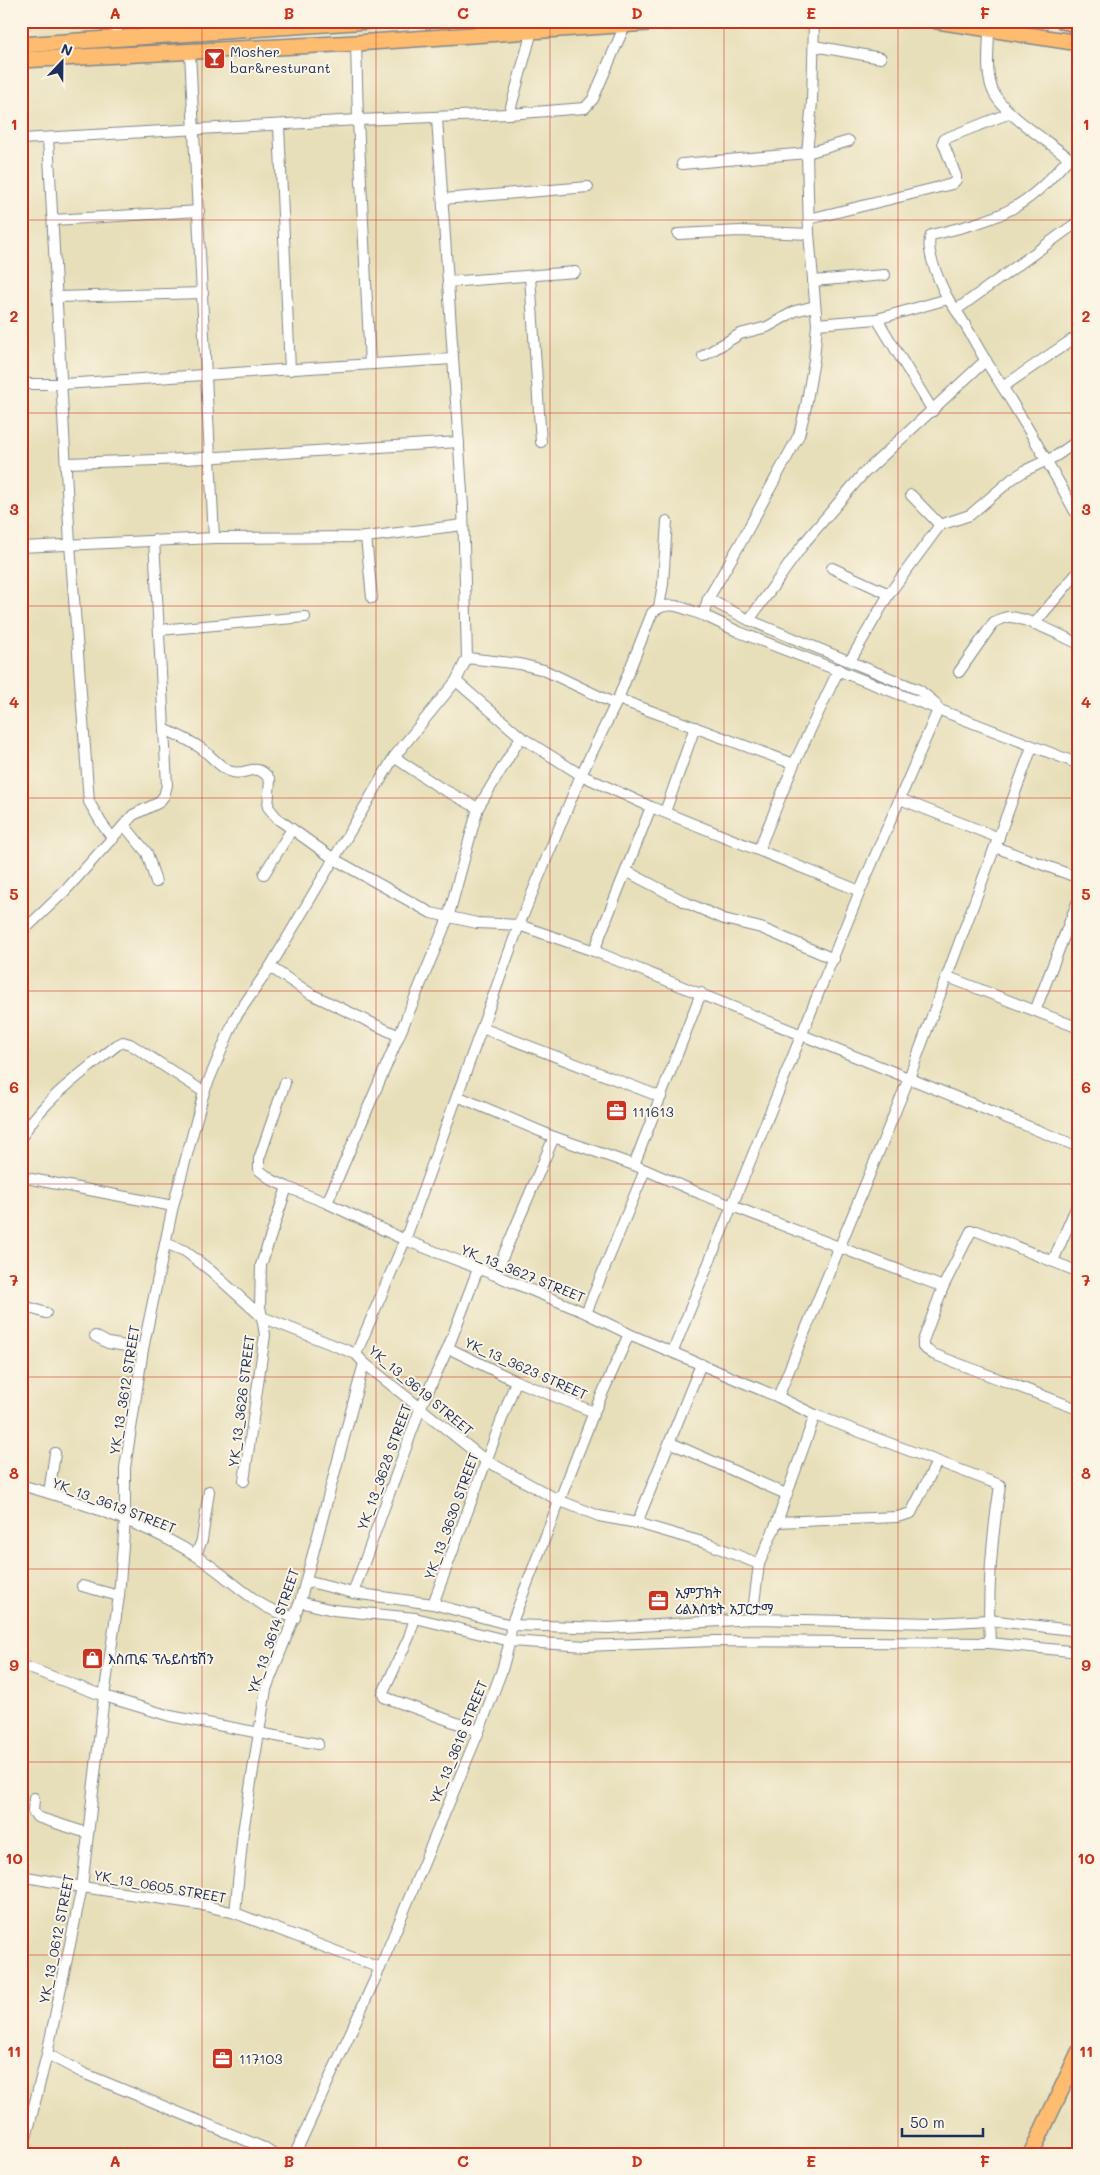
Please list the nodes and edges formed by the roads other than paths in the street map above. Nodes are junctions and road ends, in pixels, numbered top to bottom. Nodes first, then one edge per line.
1 (23, 21) edge
2 (118, 21) edge
3 (369, 21) edge
4 (677, 21) edge
5 (814, 21) edge
6 (937, 21) edge
7 (1063, 21) edge
8 (349, 22) edge
9 (625, 25) junction
10 (1079, 25) edge
11 (21, 28) edge
12 (197, 28) edge
13 (989, 29) junction
14 (532, 31) junction
15 (114, 38) junction
16 (356, 43) junction
17 (1079, 43) edge
18 (21, 45) edge
19 (814, 46) junction
20 (190, 52) junction
21 (881, 58) dead end
22 (21, 60) edge
23 (1010, 113) junction
24 (509, 114) junction
25 (437, 118) junction
26 (358, 120) junction
27 (279, 126) junction
28 (194, 130) junction
29 (48, 138) junction
30 (21, 139) edge
31 (850, 141) dead end
32 (807, 153) junction
33 (1074, 159) edge
34 (682, 164) dead end
35 (588, 187) dead end
36 (443, 199) junction
37 (199, 212) junction
38 (54, 220) junction
39 (809, 220) junction
40 (1079, 221) edge
41 (678, 234) dead end
42 (809, 234) junction
43 (575, 272) dead end
44 (885, 275) dead end
45 (530, 276) junction
46 (813, 281) junction
47 (448, 282) junction
48 (203, 293) junction
49 (58, 297) junction
50 (948, 299) junction
51 (814, 306) junction
52 (956, 310) junction
53 (877, 319) junction
54 (817, 324) junction
55 (1079, 335) edge
56 (703, 356) dead end
57 (452, 359) junction
58 (986, 360) junction
59 (370, 364) junction
60 (290, 370) junction
61 (206, 374) junction
62 (21, 384) edge
63 (63, 384) junction
64 (1004, 386) junction
65 (933, 411) junction
66 (1079, 440) edge
67 (459, 442) junction
68 (541, 442) dead end
69 (209, 456) junction
70 (1047, 459) junction
71 (67, 463) junction
72 (911, 495) dead end
73 (1079, 519) edge
74 (667, 521) dead end
75 (463, 525) junction
76 (940, 525) junction
77 (366, 537) junction
78 (214, 538) junction
79 (154, 540) junction
80 (70, 544) junction
81 (21, 547) edge
82 (832, 568) dead end
83 (1079, 571) edge
84 (889, 594) junction
85 (372, 598) dead end
86 (708, 599) junction
87 (659, 607) junction
88 (703, 616) junction
89 (305, 617) dead end
90 (750, 620) junction
91 (1034, 624) junction
92 (159, 630) junction
93 (1079, 644) edge
94 (467, 658) junction
95 (850, 661) junction
96 (839, 669) junction
97 (959, 672) dead end
98 (456, 681) junction
99 (617, 701) junction
100 (938, 710) junction
101 (696, 727) junction
102 (164, 729) junction
103 (521, 737) junction
104 (1032, 747) junction
105 (394, 757) junction
106 (794, 764) junction
107 (1079, 764) edge
108 (581, 774) junction
109 (900, 799) junction
110 (652, 807) junction
111 (478, 808) junction
112 (665, 812) junction
113 (124, 825) junction
114 (292, 829) junction
115 (113, 840) junction
116 (997, 842) junction
117 (759, 849) junction
118 (334, 859) junction
119 (626, 870) junction
120 (264, 874) dead end
121 (1079, 878) edge
122 (156, 882) dead end
123 (860, 891) junction
124 (1079, 898) edge
125 (448, 918) junction
126 (519, 924) junction
127 (21, 933) edge
128 (594, 951) junction
129 (834, 959) junction
130 (270, 967) junction
131 (948, 977) junction
132 (701, 993) junction
133 (1035, 1011) junction
134 (482, 1028) junction
135 (1079, 1028) edge
136 (803, 1034) junction
137 (399, 1036) junction
138 (909, 1078) junction
139 (285, 1083) dead end
140 (204, 1092) junction
141 (457, 1096) junction
142 (660, 1097) junction
143 (554, 1137) junction
144 (21, 1138) edge
145 (1079, 1147) edge
146 (634, 1165) junction
147 (645, 1170) junction
148 (21, 1177) edge
149 (287, 1187) junction
150 (1079, 1201) edge
151 (327, 1203) junction
152 (731, 1205) junction
153 (173, 1206) junction
154 (405, 1240) junction
155 (165, 1243) junction
156 (841, 1247) junction
157 (1053, 1262) junction
158 (478, 1269) junction
159 (1079, 1272) edge
160 (495, 1275) junction
161 (943, 1288) junction
162 (21, 1305) edge
163 (46, 1313) dead end
164 (586, 1313) junction
165 (262, 1317) junction
166 (629, 1334) junction
167 (95, 1336) dead end
168 (448, 1348) junction
169 (143, 1349) junction
170 (673, 1351) junction
171 (356, 1354) junction
172 (364, 1363) junction
173 (701, 1364) junction
174 (516, 1381) junction
175 (778, 1397) junction
176 (420, 1408) junction
177 (1079, 1408) edge
178 (594, 1412) junction
179 (814, 1415) junction
180 (671, 1443) junction
181 (55, 1453) dead end
182 (485, 1460) junction
183 (938, 1462) junction
184 (244, 1481) dead end
185 (21, 1485) edge
186 (208, 1491) dead end
187 (49, 1493) junction
188 (786, 1494) junction
189 (558, 1500) junction
190 (125, 1520) junction
191 (777, 1522) junction
192 (637, 1523) junction
193 (196, 1555) junction
194 (759, 1564) junction
195 (306, 1581) junction
196 (82, 1586) dead end
197 (353, 1592) junction
198 (119, 1596) junction
199 (300, 1602) junction
200 (433, 1604) junction
201 (295, 1618) junction
202 (415, 1618) junction
203 (752, 1619) junction
204 (989, 1620) junction
205 (511, 1625) junction
206 (1079, 1631) edge
207 (510, 1641) junction
208 (990, 1643) junction
209 (1079, 1652) edge
210 (21, 1666) edge
211 (104, 1696) junction
212 (258, 1731) junction
213 (479, 1731) junction
214 (318, 1744) dead end
215 (34, 1798) dead end
216 (87, 1833) junction
217 (21, 1876) edge
218 (82, 1887) junction
219 (235, 1913) junction
220 (380, 1968) junction
221 (1079, 2052) edge
222 (47, 2054) junction
223 (22, 2154) edge
224 (273, 2154) edge
225 (295, 2154) edge
226 (1031, 2154) edge

1 - 11 street
2 - 15 street
3 - 8 main road
4 - 9 main road
5 - 19 street
6 - 13 main road
7 - 10 main road
8 - 12 main road
9 - 14 main road
9 - 24 street
12 - 15 main road
13 - 17 main road
13 - 23 street
14 - 16 main road
14 - 24 street
15 - 18 main road
16 - 20 main road
16 - 26 street
19 - 21 street
19 - 32 street
20 - 22 main road
20 - 28 street
23 - 33 street
23 - 39 street
24 - 25 street
25 - 26 street
25 - 36 street
26 - 27 street
26 - 59 street
27 - 28 street
27 - 60 street
28 - 29 street
28 - 37 street
29 - 30 street
29 - 38 street
31 - 32 street
32 - 34 street
32 - 39 street
33 - 50 street
35 - 36 street
36 - 47 street
37 - 38 street
37 - 48 street
38 - 49 street
39 - 42 street
40 - 52 street
41 - 42 street
42 - 46 street
43 - 45 street
44 - 46 street
45 - 47 street
45 - 68 street
46 - 51 street
47 - 57 street
48 - 49 street
48 - 61 street
49 - 63 street
50 - 52 street
50 - 53 street
51 - 54 street
51 - 56 street
52 - 58 street
53 - 54 street
53 - 65 street
54 - 86 street
55 - 64 street
57 - 59 street
57 - 67 street
58 - 64 street
58 - 65 street
59 - 60 street
60 - 61 street
61 - 63 street
61 - 69 street
62 - 63 street
63 - 71 street
64 - 70 street
65 - 90 street
66 - 70 street
67 - 69 street
67 - 75 street
69 - 71 street
69 - 78 street
70 - 73 street
70 - 76 street
71 - 80 street
72 - 76 street
74 - 87 street
75 - 77 street
75 - 94 street
76 - 84 street
77 - 78 street
77 - 85 street
78 - 79 street
79 - 80 street
79 - 92 street
80 - 81 street
80 - 115 street
82 - 84 street
83 - 91 street
84 - 95 street
86 - 88 street
86 - 90 street
87 - 88 street
87 - 99 street
88 - 96 street
89 - 92 street
90 - 95 street
91 - 93 street
91 - 97 street
92 - 102 street
94 - 98 street, YK_13_3612 STREET
94 - 99 street
95 - 100 street
96 - 100 street
96 - 106 street
98 - 103 street
98 - 105 street, YK_13_3612 STREET
99 - 101 street
99 - 108 street
100 - 104 street
100 - 109 street
101 - 106 street
101 - 112 street
102 - 113 street
102 - 114 street
103 - 108 street
103 - 111 street
104 - 107 street
104 - 116 street
105 - 111 street
105 - 118 street, YK_13_3612 STREET
106 - 117 street
108 - 110 street
108 - 126 street
109 - 116 street
109 - 123 street
110 - 112 street
110 - 119 street
111 - 125 street
112 - 117 street
113 - 115 street
113 - 122 street
114 - 118 street
114 - 120 street
115 - 127 street
116 - 121 street
116 - 131 street
117 - 123 street
118 - 125 street
118 - 130 street, YK_13_3612 STREET
119 - 128 street
119 - 129 street
123 - 129 street
124 - 133 street
125 - 126 street
125 - 137 street
126 - 128 street
126 - 134 street
128 - 132 street
129 - 136 street
130 - 137 street
130 - 140 street, YK_13_3612 STREET
131 - 133 street
131 - 138 street
132 - 136 street
132 - 142 street
133 - 135 street
134 - 141 street
134 - 142 street
136 - 138 street
136 - 152 street
137 - 151 street
138 - 145 street
138 - 156 street
139 - 149 street
140 - 144 street
140 - 153 street, YK_13_3612 STREET
141 - 143 street
141 - 154 street
142 - 146 street
143 - 146 street
143 - 160 street
146 - 147 street
147 - 152 street
147 - 164 street
148 - 153 street
149 - 151 street
149 - 165 street, YK_13_3626 STREET
150 - 157 street
151 - 154 street
152 - 156 street
152 - 170 street
153 - 155 street, YK_13_3612 STREET
154 - 158 street, YK_13_3627 STREET
154 - 171 street
155 - 165 street, YK_13_3619 STREET
155 - 169 street, YK_13_3612 STREET
156 - 161 street
156 - 175 street
157 - 159 street
157 - 161 street
158 - 160 street, YK_13_3627 STREET
158 - 168 street, YK_13_3628 STREET
160 - 164 street, YK_13_3627 STREET
161 - 177 street
162 - 163 street
164 - 166 street, YK_13_3627 STREET
165 - 171 street, YK_13_3619 STREET
165 - 184 street, YK_13_3626 STREET
166 - 170 street, YK_13_3627 STREET
166 - 178 street, YK_13_3616 STREET
167 - 169 street
168 - 174 street, YK_13_3623 STREET
168 - 176 street, YK_13_3628 STREET
169 - 190 street, YK_13_3612 STREET
170 - 173 street, YK_13_3627 STREET
171 - 172 street, YK_13_3619 STREET
172 - 176 street, YK_13_3619 STREET
172 - 195 street, YK_13_3614 STREET
173 - 175 street, YK_13_3627 STREET
173 - 180 street
174 - 178 street, YK_13_3623 STREET
174 - 182 street, YK_13_3630 STREET
175 - 179 street, YK_13_3627 STREET
176 - 182 street, YK_13_3619 STREET
176 - 197 street, YK_13_3628 STREET
178 - 189 street, YK_13_3616 STREET
179 - 183 street, YK_13_3627 STREET
179 - 188 street
180 - 188 street
180 - 192 street
181 - 187 street
182 - 189 street, YK_13_3619 STREET
182 - 200 street, YK_13_3630 STREET
183 - 191 street
183 - 204 street, YK_13_3627 STREET
185 - 187 street, YK_13_3613 STREET
186 - 193 street
187 - 190 street, YK_13_3613 STREET
188 - 191 street
189 - 192 street, YK_13_3619 STREET
189 - 205 street, YK_13_3616 STREET
190 - 193 street, YK_13_3613 STREET
190 - 198 street, YK_13_3612 STREET
191 - 194 street
192 - 194 street, YK_13_3619 STREET
193 - 201 street, YK_13_3613 STREET
194 - 203 street
195 - 197 street
195 - 199 street, YK_13_3614 STREET
196 - 198 street
197 - 200 street
198 - 211 street, YK_13_3612 STREET
199 - 201 street, YK_13_3614 STREET
199 - 202 street
200 - 205 street
201 - 212 street, YK_13_3614 STREET
202 - 207 street
202 - 213 street
203 - 204 street
203 - 205 street
204 - 206 street
204 - 208 street
205 - 207 street, YK_13_3616 STREET
207 - 208 street
207 - 213 street, YK_13_3616 STREET
208 - 209 street
210 - 211 street
211 - 212 street
211 - 216 street, YK_13_0612 STREET
212 - 214 street
212 - 219 street, YK_13_3614 STREET
213 - 220 street, YK_13_3616 STREET
215 - 216 street
216 - 218 street, YK_13_0612 STREET
217 - 218 street, YK_13_0605 STREET
218 - 219 street, YK_13_0605 STREET
218 - 222 street, YK_13_0612 STREET
219 - 220 street, YK_13_0605 STREET
220 - 225 street, YK_13_3616 STREET
221 - 226 main road
222 - 223 street, YK_13_0612 STREET
222 - 224 street

